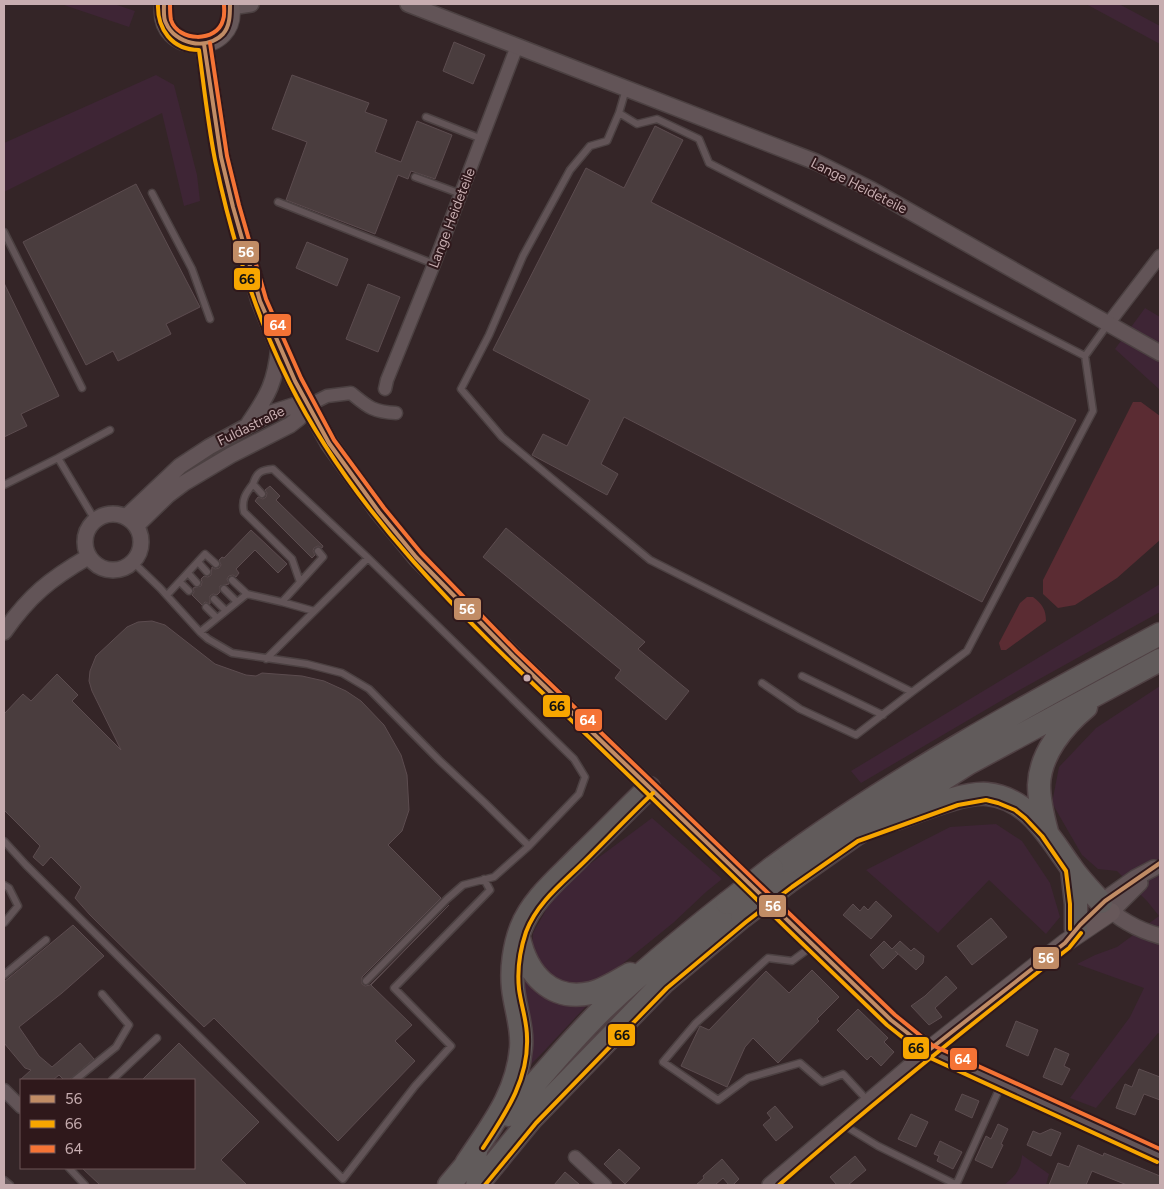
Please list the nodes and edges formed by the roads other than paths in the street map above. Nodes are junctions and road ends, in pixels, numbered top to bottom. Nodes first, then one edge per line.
1 (164, 4) edge
2 (251, 4) edge
3 (408, 4) edge
4 (231, 6) edge
5 (204, 44) junction
6 (517, 46) junction
7 (626, 87) junction
8 (619, 113) junction
9 (426, 117) dead end
10 (482, 139) junction
11 (415, 177) dead end
12 (152, 192) dead end
13 (461, 194) junction
14 (278, 202) dead end
15 (4, 232) edge
16 (1160, 256) edge
17 (434, 264) junction
18 (210, 319) dead end
19 (1108, 324) junction
20 (279, 347) junction
21 (1160, 353) edge
22 (1085, 356) junction
23 (82, 388) dead end
24 (385, 389) dead end
25 (309, 405) junction
26 (396, 413) dead end
27 (247, 426) junction
28 (110, 430) dead end
29 (58, 458) junction
30 (254, 484) junction
31 (4, 485) edge
32 (262, 494) dead end
33 (95, 520) junction
34 (131, 522) junction
35 (318, 551) dead end
36 (88, 557) junction
37 (368, 558) junction
38 (133, 562) junction
39 (198, 562) junction
40 (216, 564) dead end
41 (207, 572) dead end
42 (188, 573) junction
43 (232, 580) dead end
44 (180, 582) junction
45 (300, 582) junction
46 (198, 583) dead end
47 (224, 589) dead end
48 (190, 591) dead end
49 (247, 594) junction
50 (167, 595) junction
51 (214, 599) dead end
52 (236, 602) junction
53 (282, 602) junction
54 (206, 607) dead end
55 (226, 611) junction
56 (314, 611) junction
57 (217, 618) junction
58 (4, 632) edge
59 (200, 632) junction
60 (1160, 634) edge
61 (266, 659) junction
62 (1160, 660) edge
63 (802, 676) dead end
64 (762, 683) dead end
65 (1113, 685) junction
66 (912, 692) junction
67 (883, 714) junction
68 (649, 788) junction
69 (1047, 832) junction
70 (855, 835) junction
71 (4, 841) edge
72 (529, 846) junction
73 (1157, 866) edge
74 (1072, 869) junction
75 (780, 875) junction
76 (484, 879) junction
77 (4, 885) edge
78 (1106, 907) junction
79 (735, 910) junction
80 (4, 923) edge
81 (518, 936) junction
82 (1071, 936) junction
83 (1160, 936) edge
84 (46, 940) dead end
85 (814, 945) junction
86 (668, 949) junction
87 (4, 975) edge
88 (366, 980) dead end
89 (102, 994) dead end
90 (157, 1038) dead end
91 (929, 1050) junction
92 (76, 1079) edge
93 (113, 1079) edge
94 (1002, 1083) junction
95 (4, 1090) edge
96 (868, 1101) junction
97 (20, 1106) edge
98 (841, 1123) junction
99 (1160, 1156) edge
100 (575, 1157) dead end
101 (466, 1164) junction
102 (69, 1169) edge
103 (4, 1180) edge
104 (10, 1185) edge
105 (85, 1185) edge
106 (450, 1185) edge
107 (477, 1185) edge
108 (605, 1185) edge
109 (770, 1185) edge
110 (957, 1185) edge

1 - 5 main road
2 - 4 street
3 - 6 street, Lange Heideteile
4 - 5 main road
5 - 20 main road
6 - 7 street, Lange Heideteile
6 - 10 street, Lange Heideteile
7 - 8 lane
7 - 19 street, Lange Heideteile
8 - 22 lane
8 - 66 lane
9 - 10 lane
10 - 13 street, Lange Heideteile
11 - 13 lane
12 - 18 lane
13 - 17 street, Lange Heideteile
14 - 17 lane
15 - 23 lane
16 - 19 street
17 - 24 street, Lange Heideteile
19 - 21 street, Lange Heideteile
19 - 22 lane
20 - 25 main road
20 - 27 street
22 - 66 lane
25 - 26 street
25 - 27 street, Fuldastraße
25 - 34 street, Fuldastraße
25 - 68 main road
27 - 34 street, Fuldastraße
28 - 29 lane
29 - 31 lane
29 - 33 lane
30 - 32 lane
30 - 37 lane
30 - 45 lane
33 - 34 street
33 - 36 street
34 - 38 street
35 - 45 lane
36 - 38 street
36 - 58 street
37 - 56 lane
37 - 72 lane
38 - 50 lane
39 - 40 lane
39 - 41 lane
39 - 42 lane
42 - 44 lane
42 - 46 lane
43 - 49 lane
44 - 48 lane
44 - 50 lane
45 - 53 lane
47 - 52 lane
49 - 52 lane
49 - 53 lane
50 - 59 lane
51 - 55 lane
52 - 55 lane
53 - 56 lane
54 - 57 lane
55 - 57 lane
56 - 61 lane
57 - 59 lane
59 - 61 lane
60 - 75 highway
61 - 72 lane
62 - 65 highway
63 - 67 lane
64 - 67 lane
65 - 69 highway
65 - 70 highway
66 - 67 lane
68 - 81 highway
68 - 85 main road
69 - 70 highway
69 - 74 highway
70 - 75 highway
71 - 76 lane
72 - 76 lane
73 - 78 street
74 - 78 highway
74 - 82 highway
75 - 79 highway, bridge
76 - 88 lane
77 - 80 lane
78 - 82 main road
78 - 83 street
79 - 86 highway
79 - 107 highway
81 - 86 highway
81 - 101 highway
82 - 91 main road
84 - 87 lane
85 - 91 main road
85 - 96 lane
86 - 101 highway
89 - 92 lane
90 - 93 lane
91 - 94 street
91 - 96 street
94 - 99 street
94 - 110 lane
95 - 97 street
96 - 98 street
98 - 109 street
98 - 110 lane
100 - 108 street
101 - 106 highway
102 - 105 lane
103 - 104 lane

